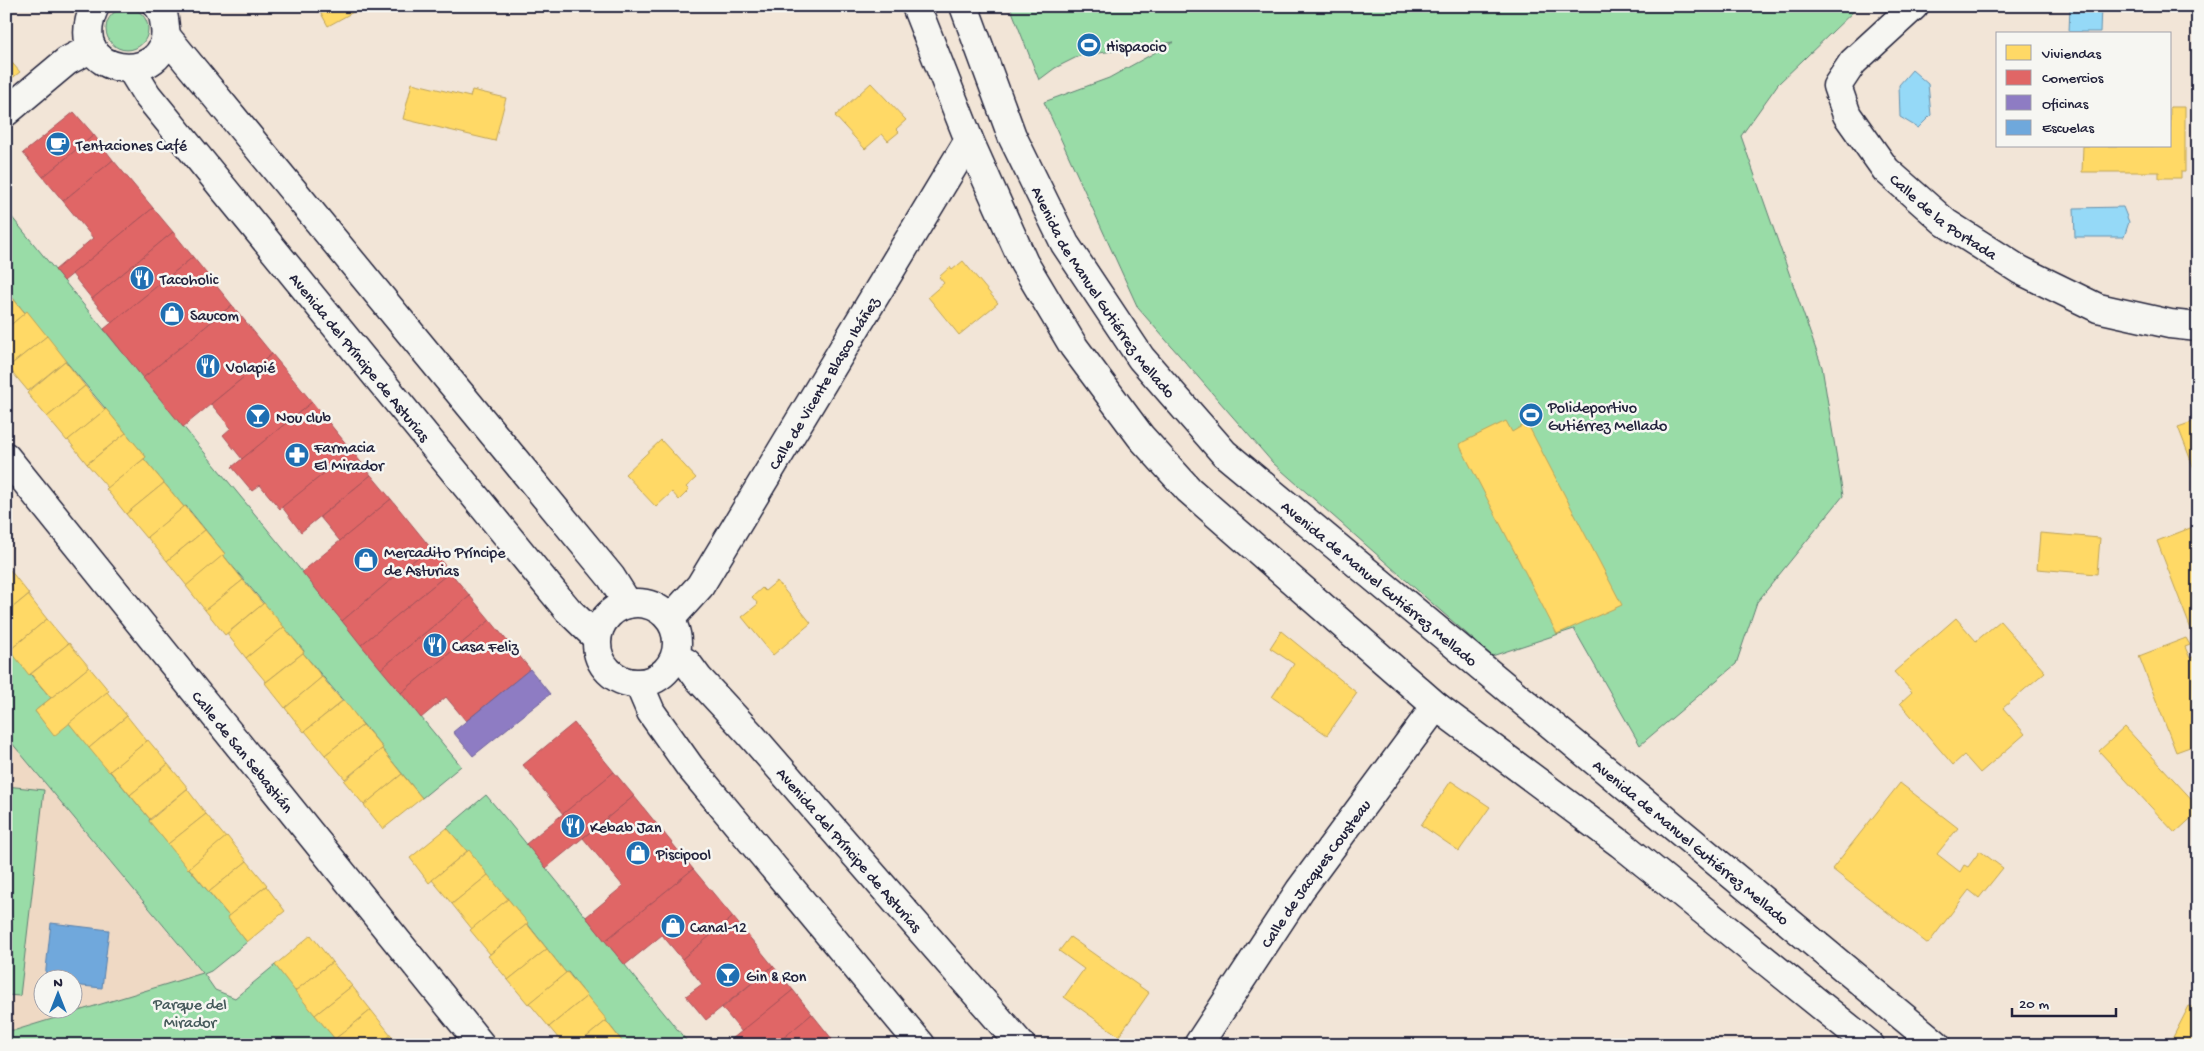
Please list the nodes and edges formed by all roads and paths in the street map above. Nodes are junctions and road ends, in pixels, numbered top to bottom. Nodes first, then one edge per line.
1 (158, 6) edge
2 (916, 6) edge
3 (964, 6) edge
4 (1914, 6) edge
5 (85, 11) edge
6 (166, 36) junction
7 (92, 48) junction
8 (131, 69) junction
9 (6, 112) edge
10 (969, 140) junction
11 (2198, 327) edge
12 (6, 457) edge
13 (628, 604) junction
14 (670, 619) junction
15 (597, 638) junction
16 (676, 657) junction
17 (639, 684) junction
18 (1436, 706) junction
19 (481, 1045) edge
20 (921, 1045) edge
21 (1021, 1045) edge
22 (1198, 1045) edge
23 (1870, 1045) edge
24 (1938, 1045) edge

1 - 6 street
2 - 10 street
3 - 24 street, Avenida de Manuel Gutiérrez Mellado
4 - 11 street, Calle de la Portada
5 - 7 street
6 - 8 street
6 - 13 street
7 - 8 street
7 - 9 street
8 - 15 street, Avenida del Príncipe de Asturias
10 - 14 street, Calle de Vicente Blasco Ibáñez
10 - 18 street
12 - 19 street, Calle de San Sebastián
13 - 14 street
13 - 15 street
14 - 16 street
15 - 17 street
16 - 17 street
16 - 21 street, Avenida del Príncipe de Asturias
17 - 20 street
18 - 22 street, Calle de Jacques Cousteau
18 - 23 street

